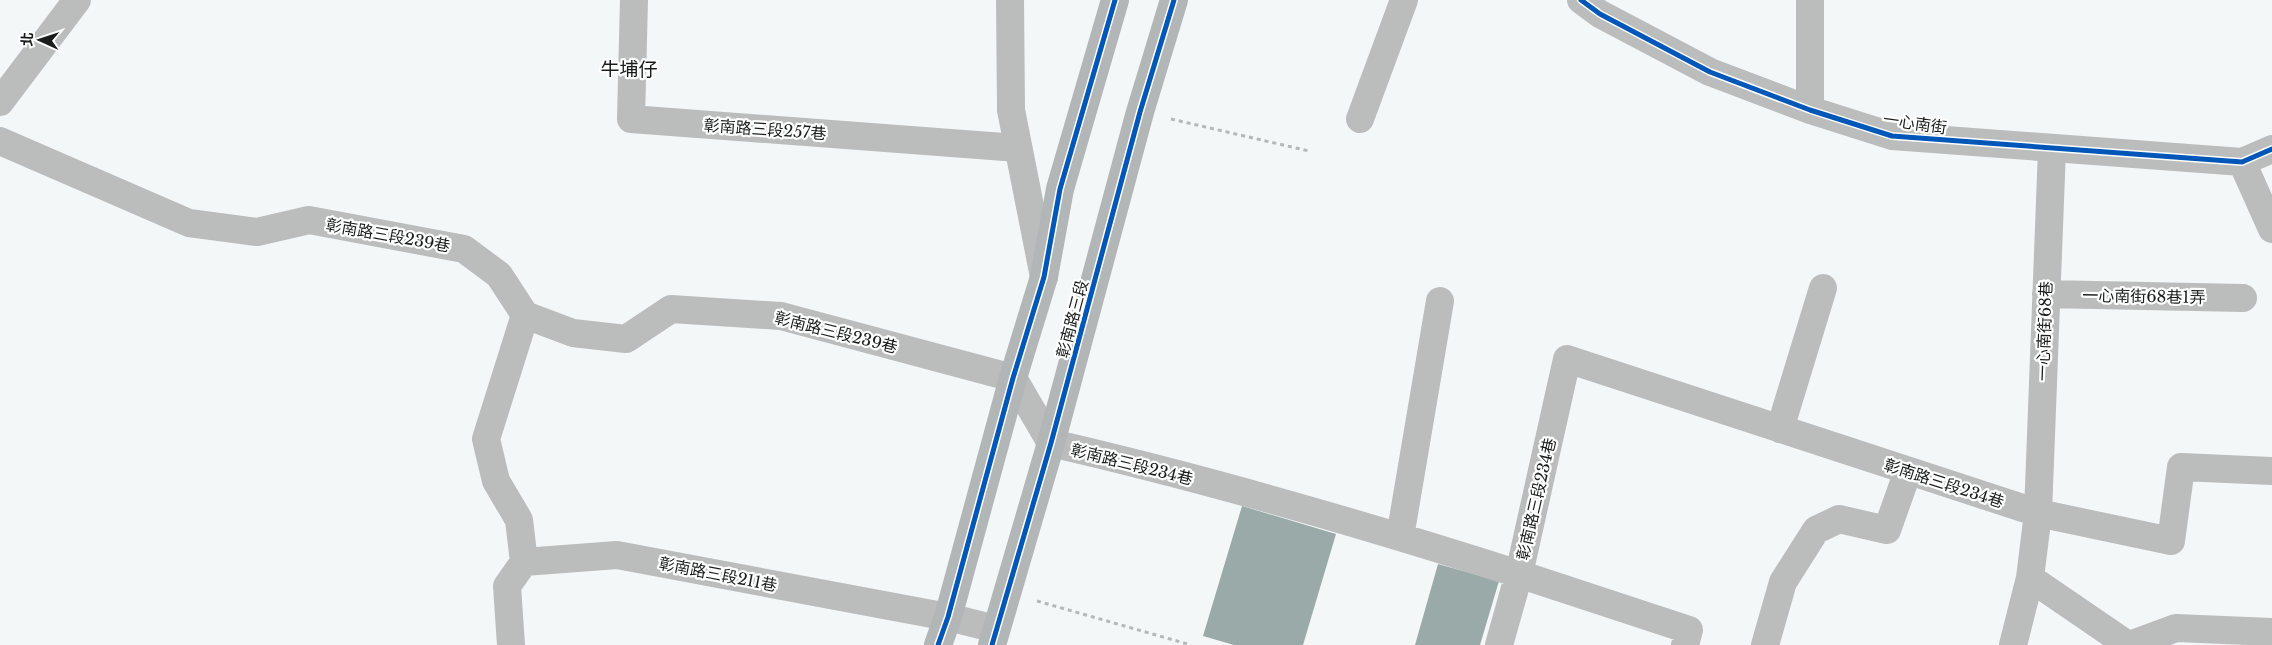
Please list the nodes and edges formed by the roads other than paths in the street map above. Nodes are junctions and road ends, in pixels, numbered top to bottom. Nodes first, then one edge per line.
1 (77, 0) edge
2 (634, 0) edge
3 (1010, 0) edge
4 (1115, 0) edge
5 (1174, 0) edge
6 (1404, 0) edge
7 (1581, 0) edge
8 (1810, 0) edge
9 (0, 102) edge
10 (1810, 110) junction
11 (1360, 120) dead end
12 (0, 141) edge
13 (1018, 148) junction
14 (2052, 149) junction
15 (2272, 149) edge
16 (2242, 162) junction
17 (2272, 229) edge
18 (1044, 277) junction
19 (1823, 288) dead end
20 (2046, 294) junction
21 (2243, 298) dead end
22 (1440, 301) dead end
23 (525, 315) junction
24 (1014, 378) junction
25 (1780, 429) junction
26 (1051, 444) junction
27 (1908, 471) junction
28 (2272, 471) edge
29 (2038, 513) junction
30 (1400, 537) junction
31 (524, 562) junction
32 (1519, 574) junction
33 (2030, 578) junction
34 (948, 617) junction
35 (2272, 632) edge
36 (994, 637) edge
37 (511, 645) edge
38 (938, 645) edge
39 (1499, 645) edge
40 (1685, 645) edge
41 (1765, 645) edge
42 (2013, 645) edge
43 (2129, 645) edge

1 - 9 street
2 - 13 street, 彰南路三段257巷
3 - 13 street
4 - 18 main road
5 - 26 main road, 彰南路三段
6 - 11 street
7 - 10 street, 一心南街
8 - 10 street
10 - 14 street, 一心南街
12 - 23 street, 彰南路三段239巷
13 - 18 street
14 - 16 street, 一心南街
14 - 20 street, 一心南街68巷
15 - 16 street, 一心南街
16 - 17 street
18 - 24 main road
19 - 25 street
20 - 21 street, 一心南街68巷1弄
20 - 29 street, 一心南街68巷
22 - 30 street
23 - 24 street, 彰南路三段239巷
23 - 31 street
24 - 26 street, 彰南路三段234巷
24 - 34 main road
25 - 27 street, 彰南路三段234巷
25 - 32 street, 彰南路三段234巷
26 - 30 street, 彰南路三段234巷
26 - 36 main road, 彰南路三段
27 - 29 street, 彰南路三段234巷
27 - 41 street
28 - 29 street, 彰南路三段234巷
29 - 33 street, 一心南街68巷
30 - 32 street, 彰南路三段234巷
31 - 34 street, 彰南路三段211巷
31 - 37 street
32 - 39 street
32 - 40 street
33 - 42 street, 一心南街68巷
33 - 43 street
34 - 36 street, 彰南路三段211巷
34 - 38 main road
35 - 43 street

